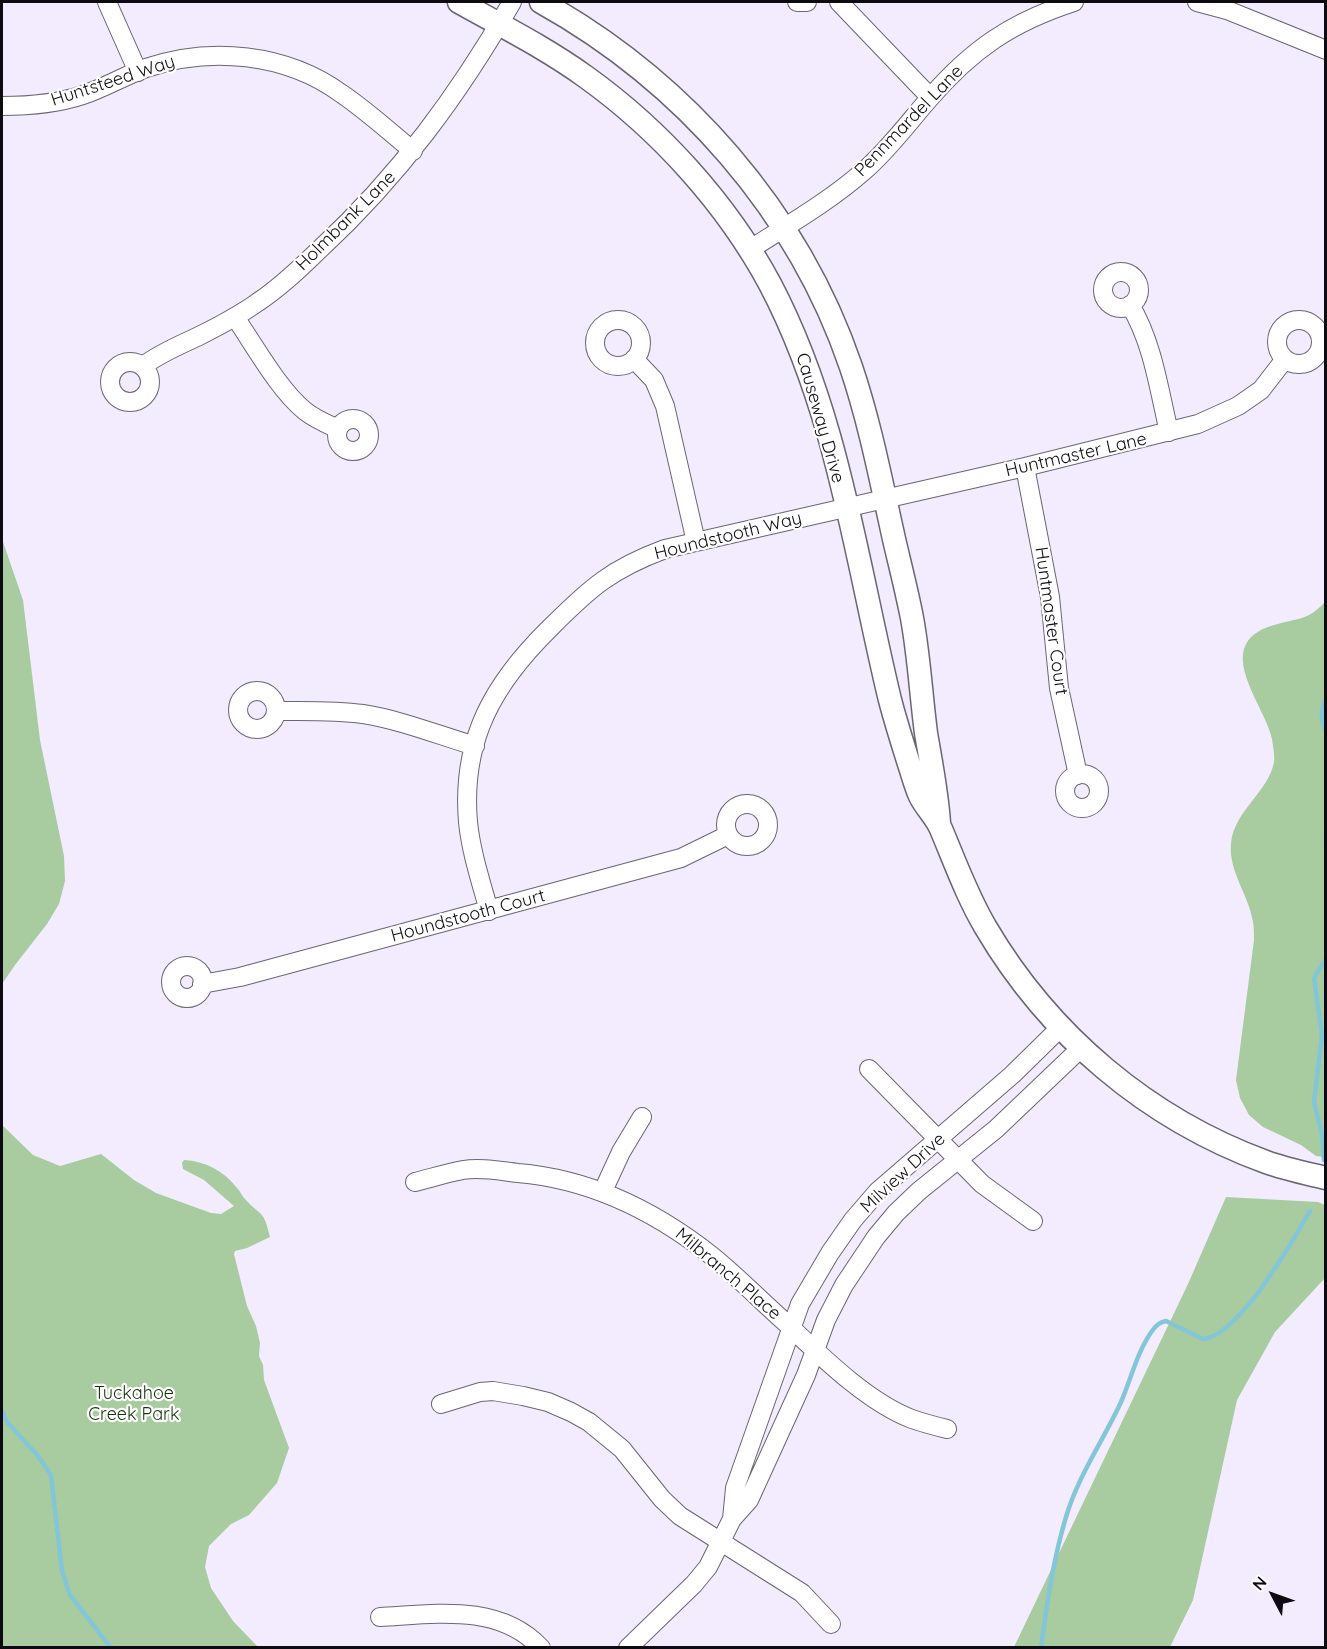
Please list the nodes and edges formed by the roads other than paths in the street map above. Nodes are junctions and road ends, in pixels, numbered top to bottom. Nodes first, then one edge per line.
1 (107, 2) edge
2 (459, 2) edge
3 (512, 2) edge
4 (541, 2) edge
5 (797, 2) edge
6 (807, 2) edge
7 (839, 2) edge
8 (1074, 2) edge
9 (1197, 2) edge
10 (499, 24) junction
11 (1326, 50) edge
12 (138, 72) junction
13 (930, 97) junction
14 (2, 106) edge
15 (413, 151) junction
16 (782, 228) junction
17 (749, 250) junction
18 (1130, 305) dead end
19 (235, 317) junction
20 (634, 359) dead end
21 (1285, 359) dead end
22 (143, 366) dead end
23 (338, 429) dead end
24 (1169, 432) junction
25 (1025, 467) junction
26 (885, 499) junction
27 (846, 508) junction
28 (696, 543) junction
29 (276, 711) dead end
30 (475, 747) junction
31 (1078, 775) dead end
32 (939, 825) junction
33 (729, 834) dead end
34 (489, 911) junction
35 (202, 984) dead end
36 (1060, 1028) junction
37 (1080, 1049) junction
38 (869, 1069) dead end
39 (642, 1117) dead end
40 (938, 1139) junction
41 (958, 1160) junction
42 (1326, 1178) edge
43 (415, 1182) dead end
44 (603, 1191) junction
45 (1033, 1221) dead end
46 (791, 1328) junction
47 (815, 1350) junction
48 (441, 1404) dead end
49 (947, 1429) dead end
50 (732, 1519) junction
51 (721, 1541) junction
52 (380, 1617) dead end
53 (831, 1624) dead end
54 (541, 1647) edge
55 (628, 1647) edge

1 - 12 street
2 - 10 street, Causeway Drive
3 - 10 street, Holmbank Lane
4 - 16 street, Causeway Drive
5 - 6 street
7 - 13 street
8 - 13 street, Pennmardel Lane
9 - 11 street
10 - 15 street, Holmbank Lane
10 - 17 street, Causeway Drive
12 - 14 street, Huntsteed Way
12 - 15 street, Huntsteed Way
13 - 16 street, Pennmardel Lane
15 - 19 street, Holmbank Lane
16 - 17 street, Pennmardel Lane
16 - 26 street, Causeway Drive
17 - 27 street, Causeway Drive
18 - 24 street
19 - 22 street, Holmbank Lane
19 - 23 street
20 - 28 street
21 - 24 street, Huntmaster Lane
24 - 25 street, Huntmaster Lane
25 - 26 street, Huntmaster Lane
25 - 31 street, Huntmaster Court
26 - 27 street, Huntmaster Lane
26 - 32 street, Causeway Drive
27 - 28 street, Houndstooth Way
27 - 32 street, Causeway Drive
28 - 30 street, Houndstooth Way
29 - 30 street
30 - 34 street, Houndstooth Way
32 - 36 street, Causeway Drive
33 - 34 street, Houndstooth Court
34 - 35 street, Houndstooth Court
36 - 37 street, Causeway Drive
36 - 40 street, Milview Drive
37 - 41 street, Milview Drive
37 - 42 street, Causeway Drive
38 - 40 street
39 - 44 street
40 - 41 street
40 - 46 street, Milview Drive
41 - 45 street
41 - 47 street, Milview Drive
43 - 44 street, Milbranch Place
44 - 46 street, Milbranch Place
46 - 47 street, Milbranch Place
46 - 50 street, Milview Drive
47 - 49 street, Milbranch Place
47 - 50 street, Milview Drive
48 - 51 street
50 - 51 street, Milview Drive
51 - 53 street
51 - 55 street, Milview Drive
52 - 54 street

